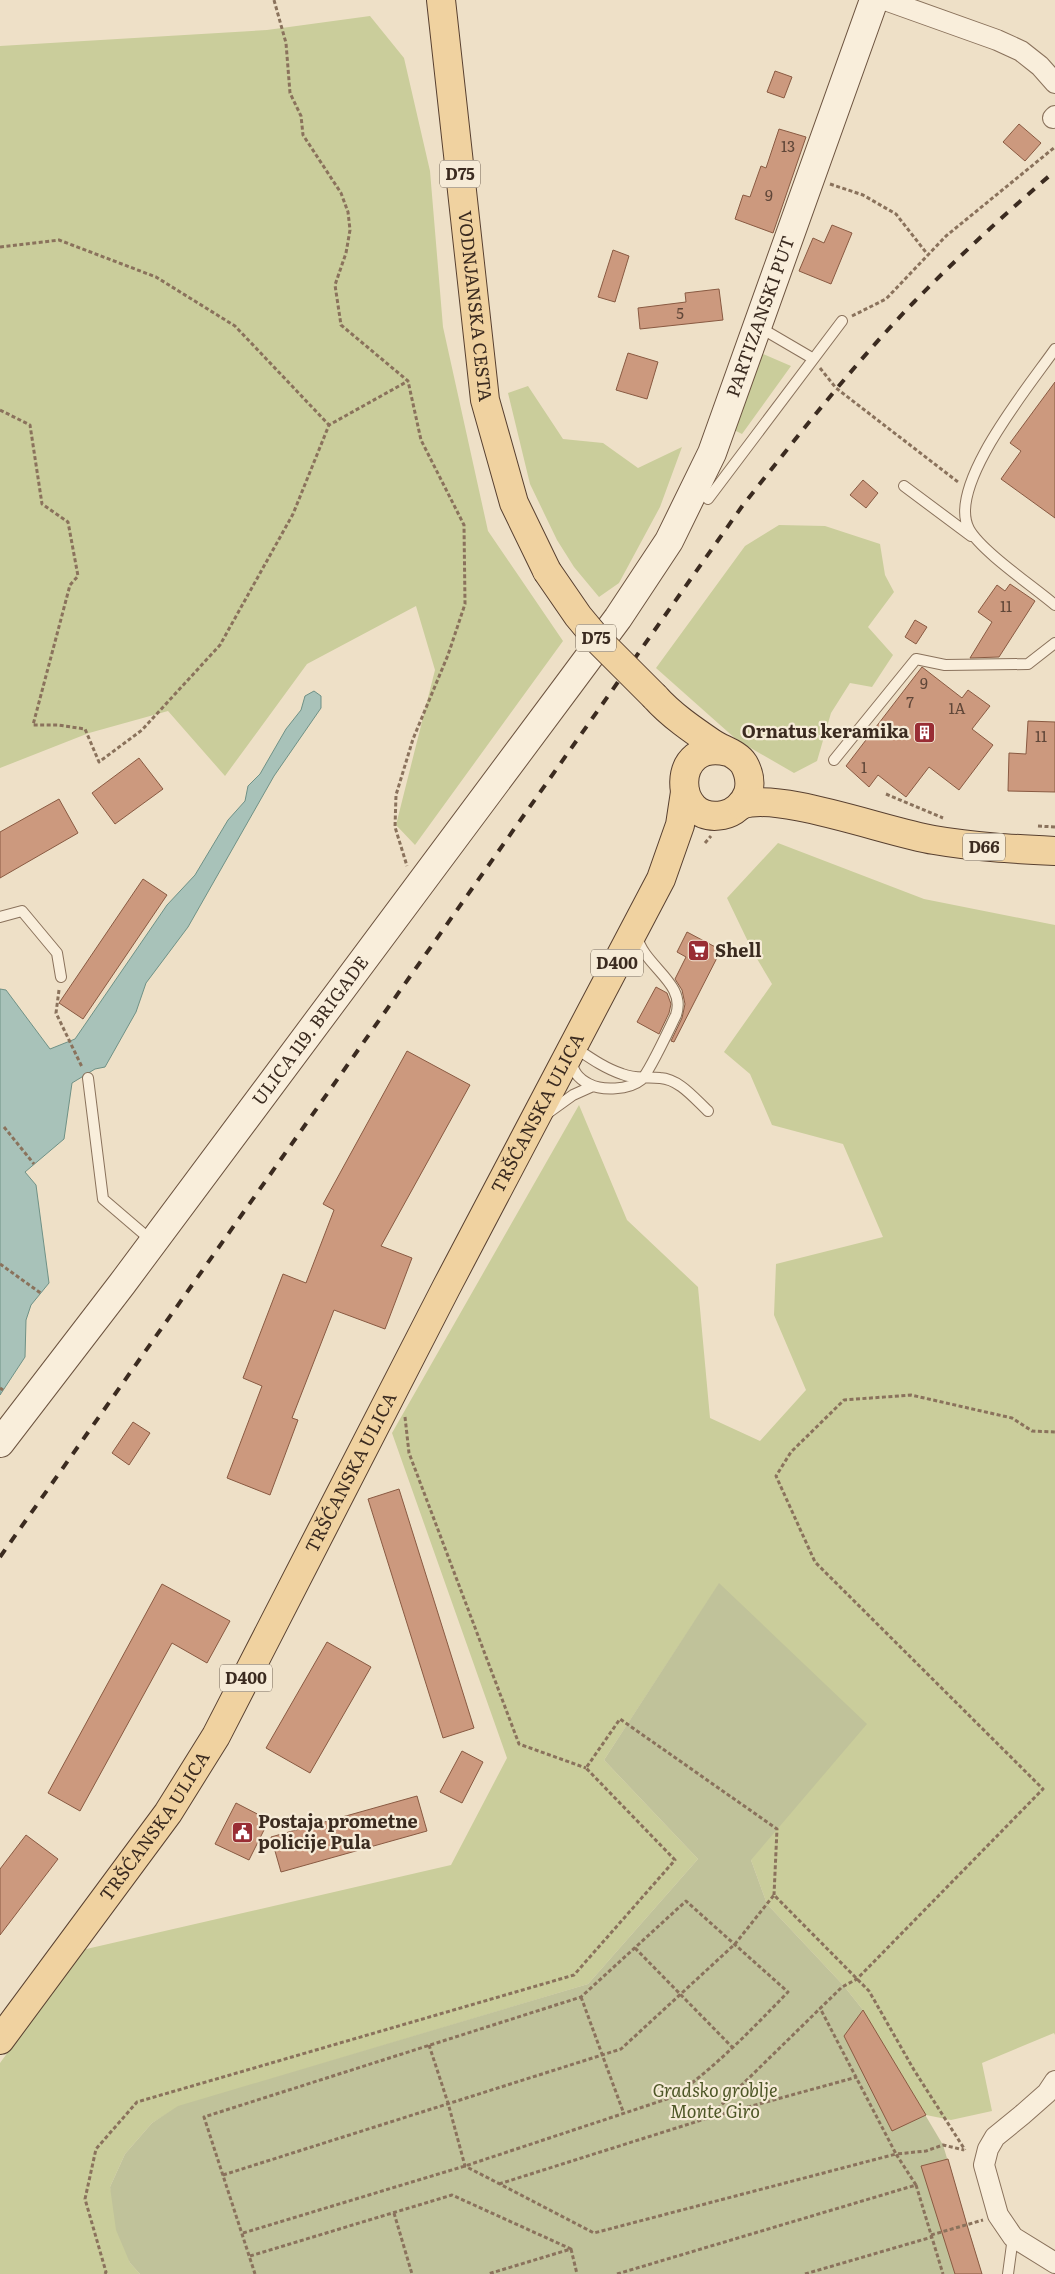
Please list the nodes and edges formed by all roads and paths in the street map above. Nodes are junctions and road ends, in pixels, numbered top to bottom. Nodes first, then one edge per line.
1 (274, 0) edge
2 (441, 0) edge
3 (874, 0) edge
4 (885, 0) edge
5 (1055, 84) edge
6 (1055, 146) edge
7 (811, 178) junction
8 (0, 247) edge
9 (928, 255) junction
10 (842, 321) joint
11 (758, 326) junction
12 (1055, 349) edge
13 (812, 358) junction
14 (408, 381) junction
15 (0, 410) edge
16 (329, 425) junction
17 (724, 457) junction
18 (904, 486) dead end
19 (968, 490) junction
20 (708, 499) dead end
21 (980, 543) junction
22 (1055, 605) edge
23 (618, 618) joint
24 (1055, 643) edge
25 (658, 700) junction
26 (736, 758) junction
27 (834, 760) dead end
28 (686, 780) junction
29 (886, 794) dead end
30 (730, 810) junction
31 (846, 817) junction
32 (947, 820) dead end
33 (1036, 826) dead end
34 (1055, 827) edge
35 (1055, 851) edge
36 (407, 867) dead end
37 (660, 879) junction
38 (0, 917) edge
39 (635, 927) junction
40 (61, 977) joint
41 (573, 1047) junction
42 (88, 1078) joint
43 (642, 1079) junction
44 (593, 1086) junction
45 (708, 1111) dead end
46 (531, 1126) junction
47 (4, 1127) dead end
48 (34, 1164) dead end
49 (152, 1241) junction
50 (0, 1264) edge
51 (42, 1294) dead end
52 (1055, 1432) edge
53 (0, 1443) edge
54 (409, 1453) dead end
55 (586, 1768) junction
56 (774, 1895) junction
57 (735, 1944) junction
58 (635, 1948) junction
59 (857, 1979) junction
60 (680, 1996) junction
61 (581, 1997) junction
62 (820, 2008) junction
63 (0, 2040) edge
64 (429, 2045) junction
65 (732, 2047) junction
66 (604, 2053) junction
67 (857, 2077) junction
68 (1055, 2081) edge
69 (448, 2103) junction
70 (624, 2114) junction
71 (708, 2118) junction
72 (965, 2150) junction
73 (896, 2154) junction
74 (984, 2165) junction
75 (465, 2166) junction
76 (223, 2175) junction
77 (498, 2184) junction
78 (916, 2185) junction
79 (394, 2213) junction
80 (998, 2215) junction
81 (243, 2233) junction
82 (931, 2236) junction
83 (1013, 2237) junction
84 (571, 2249) junction
85 (250, 2256) junction
86 (1055, 2263) edge
87 (106, 2273) edge
88 (255, 2274) edge
89 (412, 2274) edge
90 (488, 2274) edge
91 (577, 2274) edge
92 (617, 2274) edge
93 (805, 2274) edge
94 (943, 2274) edge
95 (1008, 2274) edge

1 - 14 path
2 - 25 main road, VODNJANSKA CESTA / D75, bridge
3 - 7 main road, PARTIZANSKI PUT
4 - 5 street
6 - 9 path
7 - 9 path
7 - 11 main road, PARTIZANSKI PUT
8 - 16 path
9 - 10 path
10 - 13 lane
11 - 13 lane
11 - 17 main road, PARTIZANSKI PUT
12 - 19 lane
13 - 17 lane
13 - 19 path
14 - 16 path
14 - 36 path
15 - 16 path
17 - 20 lane
17 - 23 main road, PARTIZANSKI PUT
18 - 21 lane
19 - 21 lane
21 - 22 lane
23 - 49 main road, ULICA 119. BRIGADE
24 - 27 lane
25 - 26 main road, D75
25 - 28 main road, D75
26 - 28 main road
26 - 30 main road
26 - 31 main road, D66
28 - 30 main road, D66
28 - 37 main road, D400
29 - 32 path
30 - 31 main road, D66
30 - 37 main road, D400
31 - 35 main road, D66
33 - 34 path
37 - 39 main road, TRŠĆANSKA ULICA / D400
38 - 40 lane
39 - 41 main road, TRŠĆANSKA ULICA / D400
39 - 43 lane
40 - 42 path
41 - 43 lane
41 - 44 lane
41 - 46 main road, TRŠĆANSKA ULICA / D400
42 - 49 lane
43 - 44 lane
43 - 45 lane
44 - 46 lane
46 - 63 main road, TRŠĆANSKA ULICA / D400
47 - 48 path
49 - 53 main road, ULICA 119. BRIGADE
50 - 51 path
52 - 59 path
54 - 55 path
55 - 56 path
55 - 87 path
56 - 57 path
56 - 59 path
57 - 58 path
57 - 60 path
57 - 65 path
58 - 60 path
58 - 61 path
59 - 62 path
59 - 72 path
60 - 65 path
60 - 66 path
61 - 64 path
61 - 66 path
62 - 67 path
62 - 71 path
64 - 69 path
64 - 76 path
65 - 70 path
66 - 69 path
66 - 70 path
67 - 71 path
67 - 73 path
68 - 74 street
69 - 75 path
69 - 76 path
70 - 75 path
71 - 77 path
72 - 73 path
72 - 74 path
73 - 77 path
73 - 78 path
74 - 80 street
75 - 77 path
75 - 81 path
76 - 81 path
78 - 82 path
78 - 92 path
79 - 84 path
79 - 85 path
79 - 89 path
80 - 82 path
80 - 83 street
81 - 85 path
82 - 93 path
82 - 94 path
83 - 86 street
83 - 95 lane
84 - 90 path
84 - 91 path
85 - 88 path

